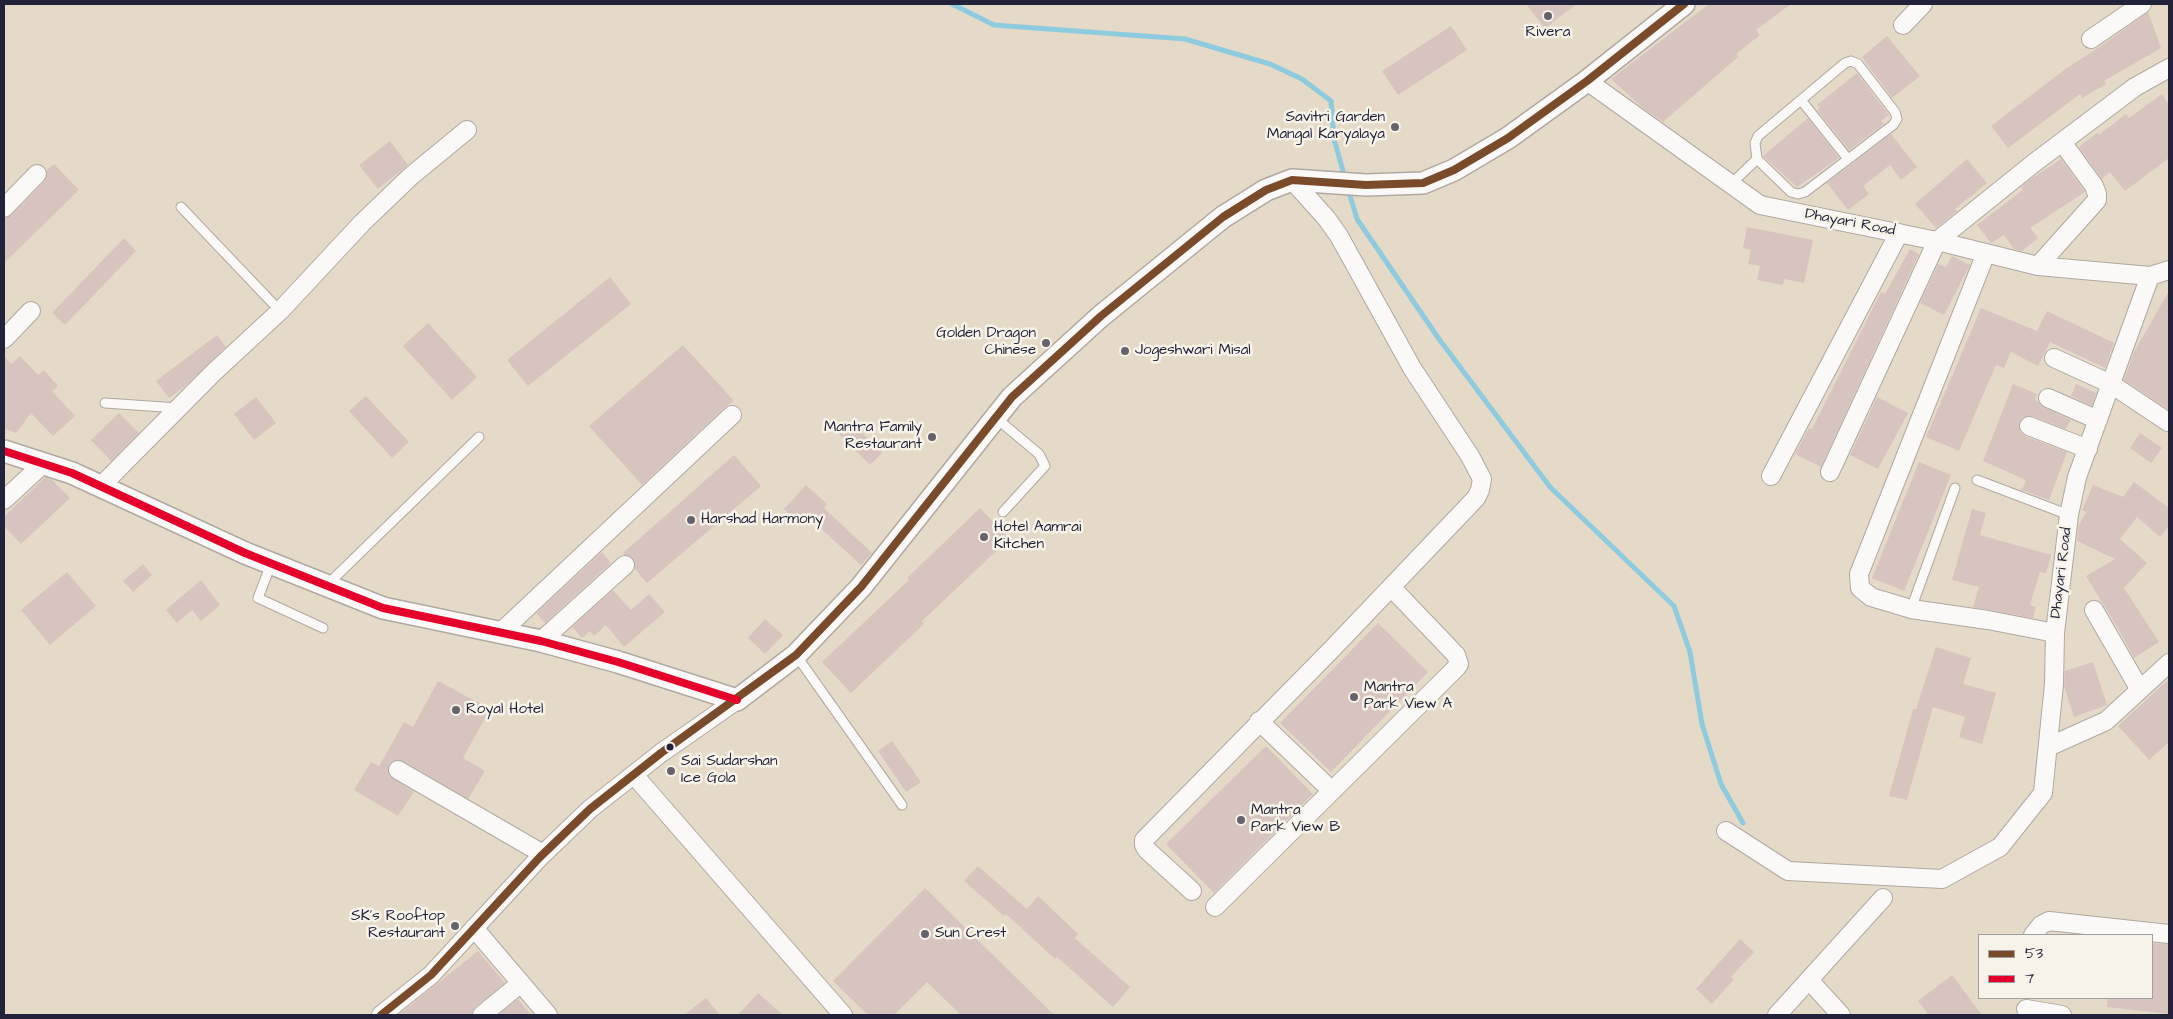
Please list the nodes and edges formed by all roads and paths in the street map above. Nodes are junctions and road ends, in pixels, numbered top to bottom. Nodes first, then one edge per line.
1 (1684, 4) edge
2 (1923, 4) edge
3 (2142, 4) edge
4 (1903, 25) dead end
5 (2091, 39) dead end
6 (2169, 68) edge
7 (1587, 81) junction
8 (1801, 100) junction
9 (467, 130) dead end
10 (2062, 142) junction
11 (1757, 159) junction
12 (1848, 159) junction
13 (37, 174) dead end
14 (1302, 180) junction
15 (1731, 184) junction
16 (181, 207) dead end
17 (4, 208) edge
18 (1899, 233) junction
19 (1937, 241) junction
20 (1986, 253) junction
21 (2038, 266) junction
22 (2169, 270) edge
23 (2150, 276) junction
24 (30, 311) dead end
25 (280, 311) junction
26 (4, 338) edge
27 (2054, 358) dead end
28 (2111, 384) junction
29 (2048, 398) dead end
30 (104, 404) dead end
31 (178, 408) junction
32 (732, 415) dead end
33 (996, 417) junction
34 (2098, 420) junction
35 (2168, 422) dead end
36 (2029, 426) dead end
37 (479, 437) dead end
38 (2088, 448) junction
39 (4, 452) edge
40 (43, 464) junction
41 (1830, 472) dead end
42 (1771, 476) dead end
43 (1977, 480) dead end
44 (100, 486) junction
45 (1955, 488) dead end
46 (4, 500) edge
47 (1003, 512) dead end
48 (2069, 515) junction
49 (271, 563) junction
50 (625, 565) dead end
51 (326, 585) junction
52 (1391, 587) junction
53 (1911, 609) junction
54 (2094, 610) dead end
55 (323, 628) dead end
56 (502, 631) junction
57 (2055, 633) junction
58 (541, 641) junction
59 (796, 655) junction
60 (2169, 663) edge
61 (2140, 690) junction
62 (737, 700) junction
63 (1259, 721) junction
64 (2048, 747) junction
65 (398, 770) dead end
66 (634, 775) junction
67 (1332, 791) junction
68 (902, 804) dead end
69 (1726, 831) dead end
70 (543, 854) junction
71 (1192, 891) dead end
72 (1883, 898) dead end
73 (1215, 907) dead end
74 (474, 928) junction
75 (2035, 934) edge
76 (2169, 934) edge
77 (1809, 980) junction
78 (522, 983) junction
79 (2027, 1008) edge
80 (380, 1015) edge
81 (482, 1015) edge
82 (548, 1015) edge
83 (843, 1015) edge
84 (1777, 1015) edge
85 (1841, 1015) edge
86 (2062, 1015) edge

1 - 7 street
2 - 4 street
3 - 5 street
6 - 10 street
7 - 14 street
7 - 15 street, Dhayari Road
8 - 11 lane
8 - 12 lane
8 - 12 lane
9 - 25 street
10 - 19 street
10 - 21 street
11 - 12 lane
11 - 15 lane
13 - 17 street
14 - 33 street
14 - 52 street
15 - 18 street, Dhayari Road
16 - 25 lane
18 - 19 street, Dhayari Road
18 - 42 street
19 - 20 street, Dhayari Road
19 - 41 street
20 - 21 street, Dhayari Road
20 - 53 street
21 - 23 street, Dhayari Road
22 - 23 street, Dhayari Road
23 - 28 street, Dhayari Road
24 - 26 street
25 - 31 street
27 - 28 street
28 - 34 street, Dhayari Road
28 - 35 street
29 - 34 street
30 - 31 lane
31 - 44 street
32 - 56 street
33 - 47 lane
33 - 59 street
34 - 38 street, Dhayari Road
36 - 38 street
37 - 51 lane
38 - 48 street, Dhayari Road
39 - 40 street
40 - 44 street
40 - 46 street
43 - 48 lane
44 - 49 street
45 - 53 lane
48 - 57 street, Dhayari Road
49 - 51 street
49 - 55 lane
50 - 58 street
51 - 56 street
52 - 63 street
52 - 67 street
53 - 57 street
54 - 61 street
56 - 58 street
57 - 64 street, Dhayari Road
58 - 62 street
59 - 62 street
59 - 68 lane
60 - 61 street
61 - 64 street
62 - 66 street
63 - 67 street
63 - 71 street
64 - 69 street, Dhayari Road
65 - 70 street
66 - 70 street
66 - 83 street
67 - 73 street
70 - 74 street
72 - 77 street
74 - 78 street
74 - 80 street
75 - 76 street
77 - 84 street
77 - 85 street
78 - 81 street
78 - 82 street
79 - 86 street

